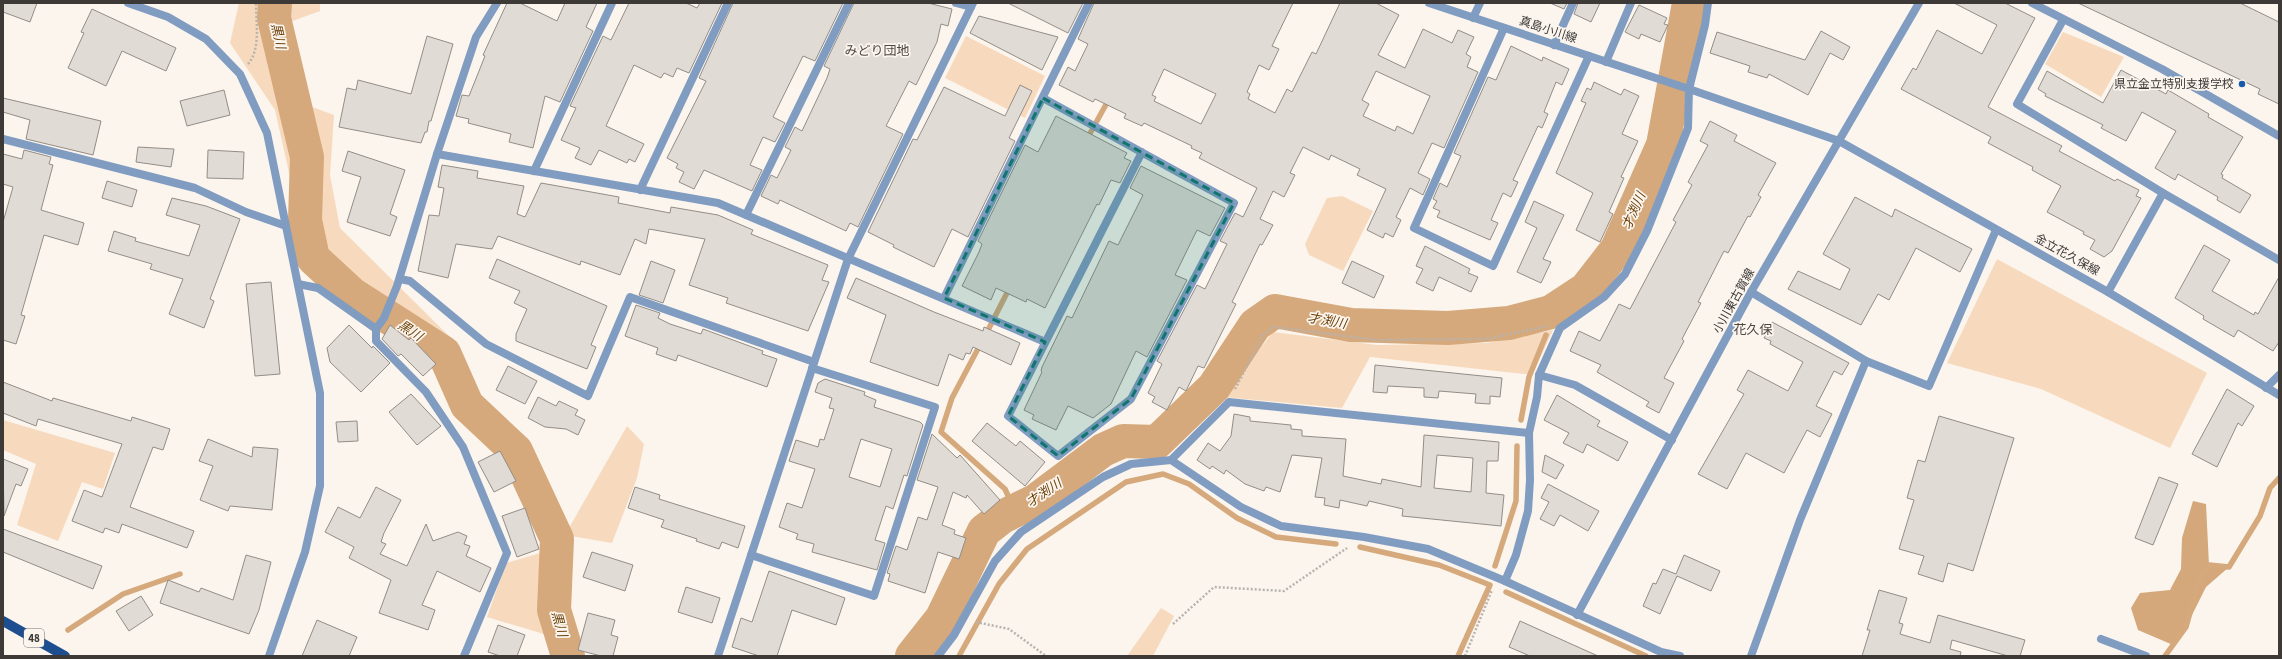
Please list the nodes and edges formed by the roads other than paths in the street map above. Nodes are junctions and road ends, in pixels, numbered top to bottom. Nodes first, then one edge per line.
1 (128, 3) edge
2 (497, 3) edge
3 (612, 3) edge
4 (726, 3) edge
5 (849, 3) edge
6 (956, 3) edge
7 (1089, 3) edge
8 (1429, 3) edge
9 (1480, 3) edge
10 (1573, 3) edge
11 (1631, 3) edge
12 (1708, 3) edge
13 (1919, 3) edge
14 (2032, 3) edge
15 (972, 5) edge
16 (1473, 18) junction
17 (2063, 20) junction
18 (1504, 28) junction
19 (1554, 45) junction
20 (1589, 56) junction
21 (1606, 62) junction
22 (1689, 89) junction
23 (1042, 98) junction
24 (2279, 136) edge
25 (3, 139) edge
26 (1840, 142) junction
27 (1142, 152) junction
28 (437, 154) junction
29 (534, 171) junction
30 (640, 190) junction
31 (2163, 193) junction
32 (746, 215) junction
33 (286, 226) junction
34 (1996, 230) junction
35 (848, 259) junction
36 (2279, 260) edge
37 (398, 283) junction
38 (298, 284) junction
39 (1751, 292) junction
40 (2108, 292) junction
41 (944, 298) junction
42 (376, 329) junction
43 (1045, 342) junction
44 (1866, 361) junction
45 (813, 365) junction
46 (1539, 375) junction
47 (2279, 376) edge
48 (2266, 388) junction
49 (2279, 395) edge
50 (1529, 433) junction
51 (1672, 440) junction
52 (1171, 460) junction
53 (751, 555) junction
54 (1501, 579) junction
55 (1577, 615) junction
56 (3, 621) edge
57 (2102, 639) dead end
58 (64, 656) edge
59 (269, 656) edge
60 (464, 656) edge
61 (718, 656) edge
62 (938, 656) edge
63 (1680, 656) edge
64 (1751, 656) edge
65 (2146, 656) edge

1 - 33 street
2 - 28 street
3 - 29 street
4 - 30 street
5 - 32 street
6 - 15 street
7 - 23 street
8 - 16 street, 真島小川線
9 - 16 street
10 - 19 street
11 - 21 street
12 - 22 street
13 - 26 street, 小川東古賀線
14 - 17 street
15 - 35 street
16 - 18 street, 真島小川線
17 - 24 street
17 - 31 street
18 - 19 street, 真島小川線
18 - 20 street
19 - 20 street, 真島小川線
20 - 21 street, 真島小川線
21 - 22 street, 真島小川線
22 - 26 street
22 - 46 street
23 - 27 street
23 - 41 street
25 - 33 street
26 - 34 street, 金立花久保線
26 - 39 street, 小川東古賀線
27 - 43 street
27 - 43 street
28 - 29 street
28 - 37 street
29 - 30 street
30 - 32 street
31 - 36 street
31 - 40 street
32 - 35 street
33 - 38 street
34 - 40 street, 金立花久保線
34 - 44 street
35 - 41 street
35 - 45 street
37 - 42 street
37 - 45 street
38 - 42 street
38 - 59 street
39 - 44 street
39 - 51 street, 小川東古賀線
40 - 48 street, 金立花久保線
41 - 43 street
42 - 60 street
44 - 64 street
45 - 53 street
45 - 53 street
46 - 50 street
46 - 51 street
47 - 48 street
48 - 49 street, 金立花久保線
50 - 52 street
50 - 54 street
51 - 55 street, 小川東古賀線
52 - 54 street
52 - 62 street
53 - 61 street
54 - 55 street
55 - 63 street
56 - 58 main road, 48
57 - 65 street

